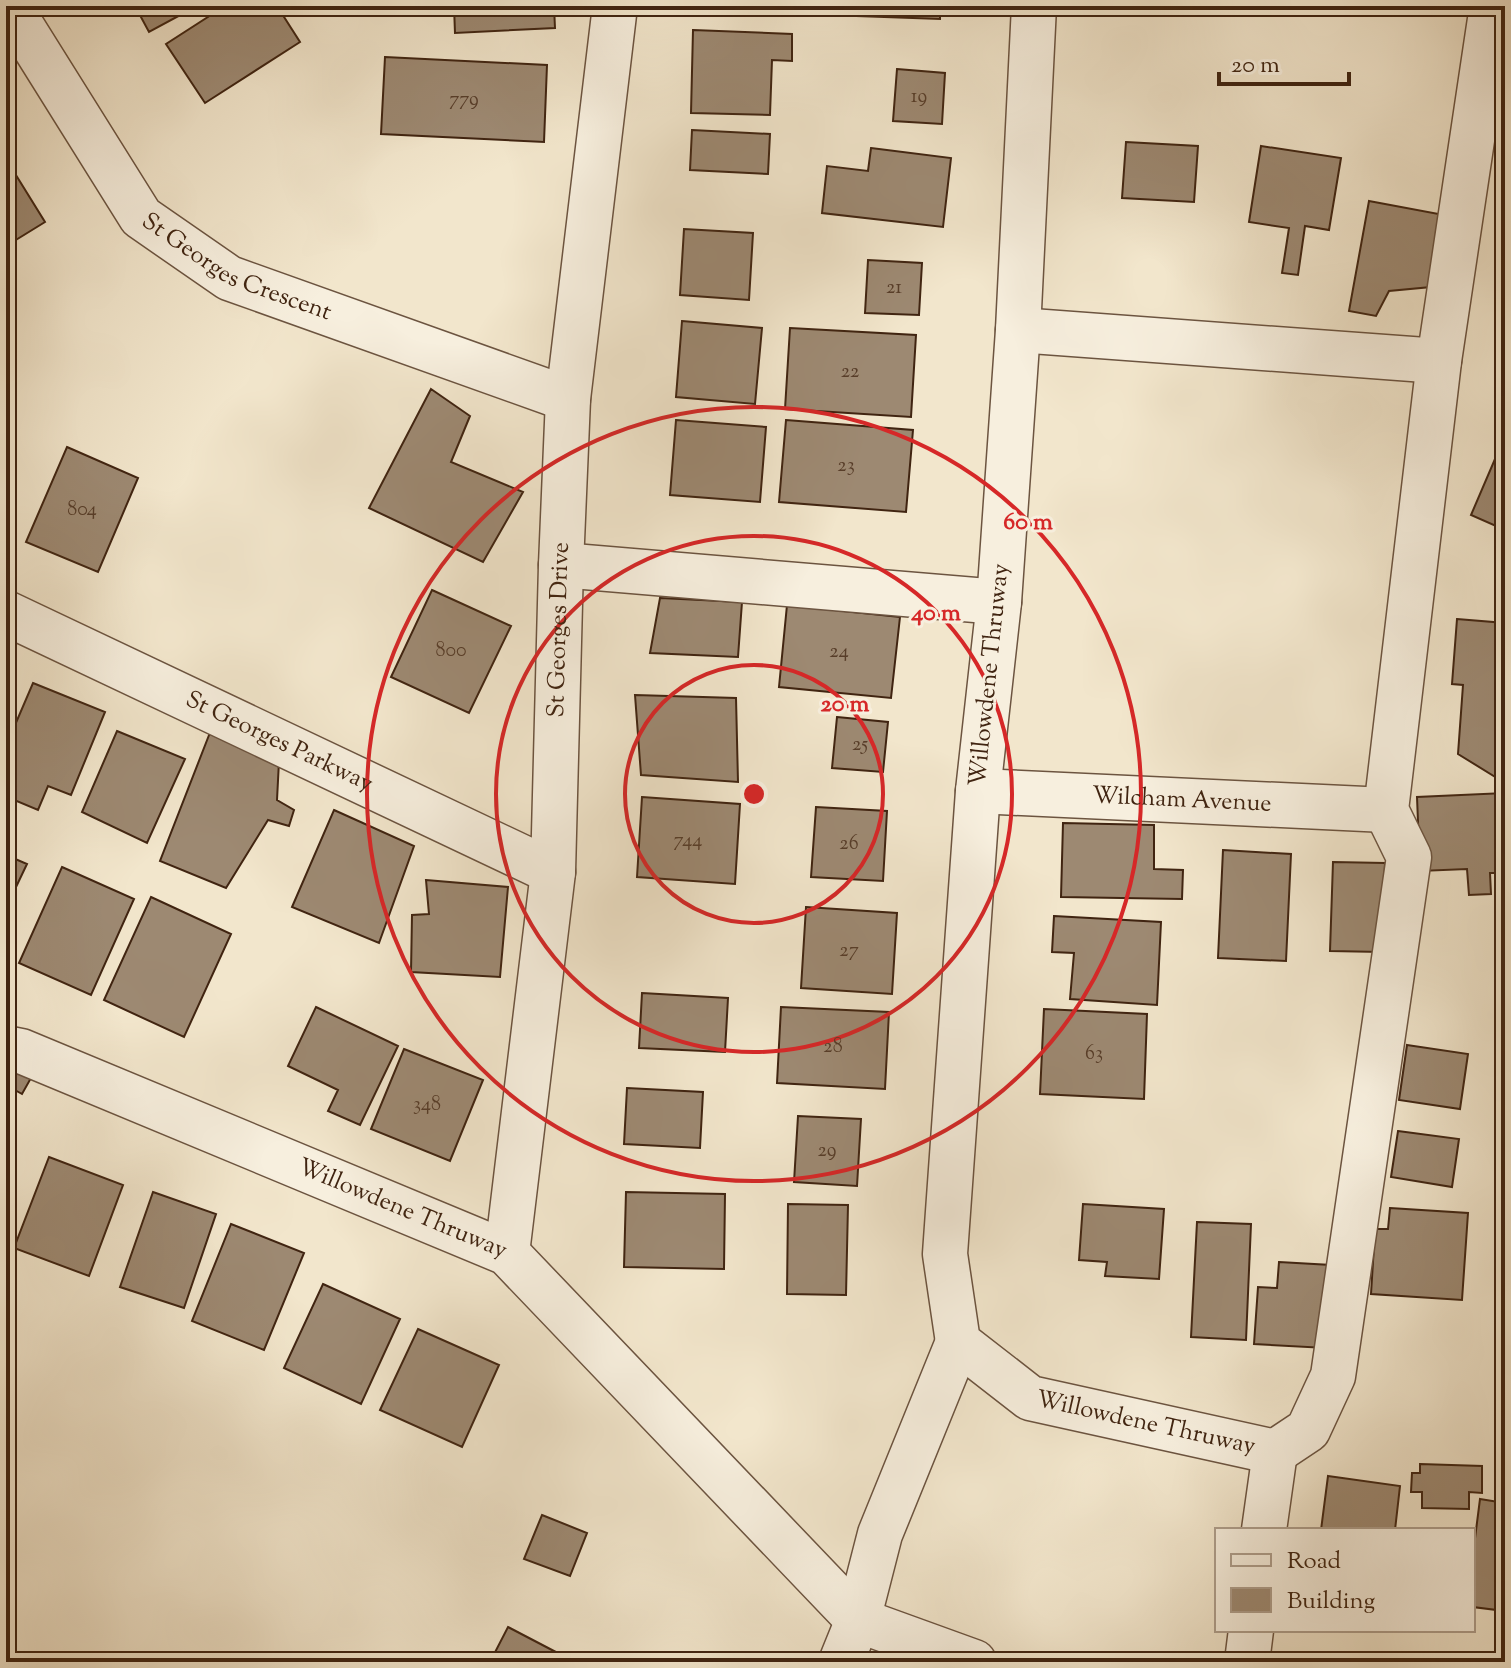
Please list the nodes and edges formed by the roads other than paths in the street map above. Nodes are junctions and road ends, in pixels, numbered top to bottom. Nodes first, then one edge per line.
1 (9, 6) edge
2 (615, 6) edge
3 (1034, 6) edge
4 (1492, 6) edge
5 (1018, 330) junction
6 (1439, 361) junction
7 (568, 399) junction
8 (561, 565) junction
9 (999, 602) junction
10 (6, 613) edge
11 (978, 791) junction
12 (1386, 810) junction
13 (553, 872) junction
14 (6, 1048) edge
15 (507, 1253) junction
16 (958, 1342) junction
17 (1275, 1452) junction
18 (1264, 1528) edge
19 (858, 1620) junction
20 (1251, 1632) edge
21 (841, 1662) edge
22 (974, 1662) edge
23 (1247, 1662) edge

1 - 7 street, St Georges Crescent
2 - 7 street, St Georges Drive
3 - 5 street, Willowdene Thruway
4 - 6 street
5 - 6 street
5 - 9 street, Willowdene Thruway
6 - 12 street
7 - 8 street, St Georges Drive
8 - 9 street
8 - 13 street, St Georges Drive
9 - 11 street, Willowdene Thruway
10 - 13 street, St Georges Parkway
11 - 12 street, Wilcham Avenue
11 - 16 street, Willowdene Thruway
12 - 17 street
13 - 15 street, St Georges Drive
14 - 15 street, Willowdene Thruway
15 - 19 street, Willowdene Thruway
16 - 17 street, Willowdene Thruway
16 - 19 street
17 - 18 street, Willowdene Thruway
19 - 21 street
19 - 22 street, Willowdene Thruway
20 - 23 street

